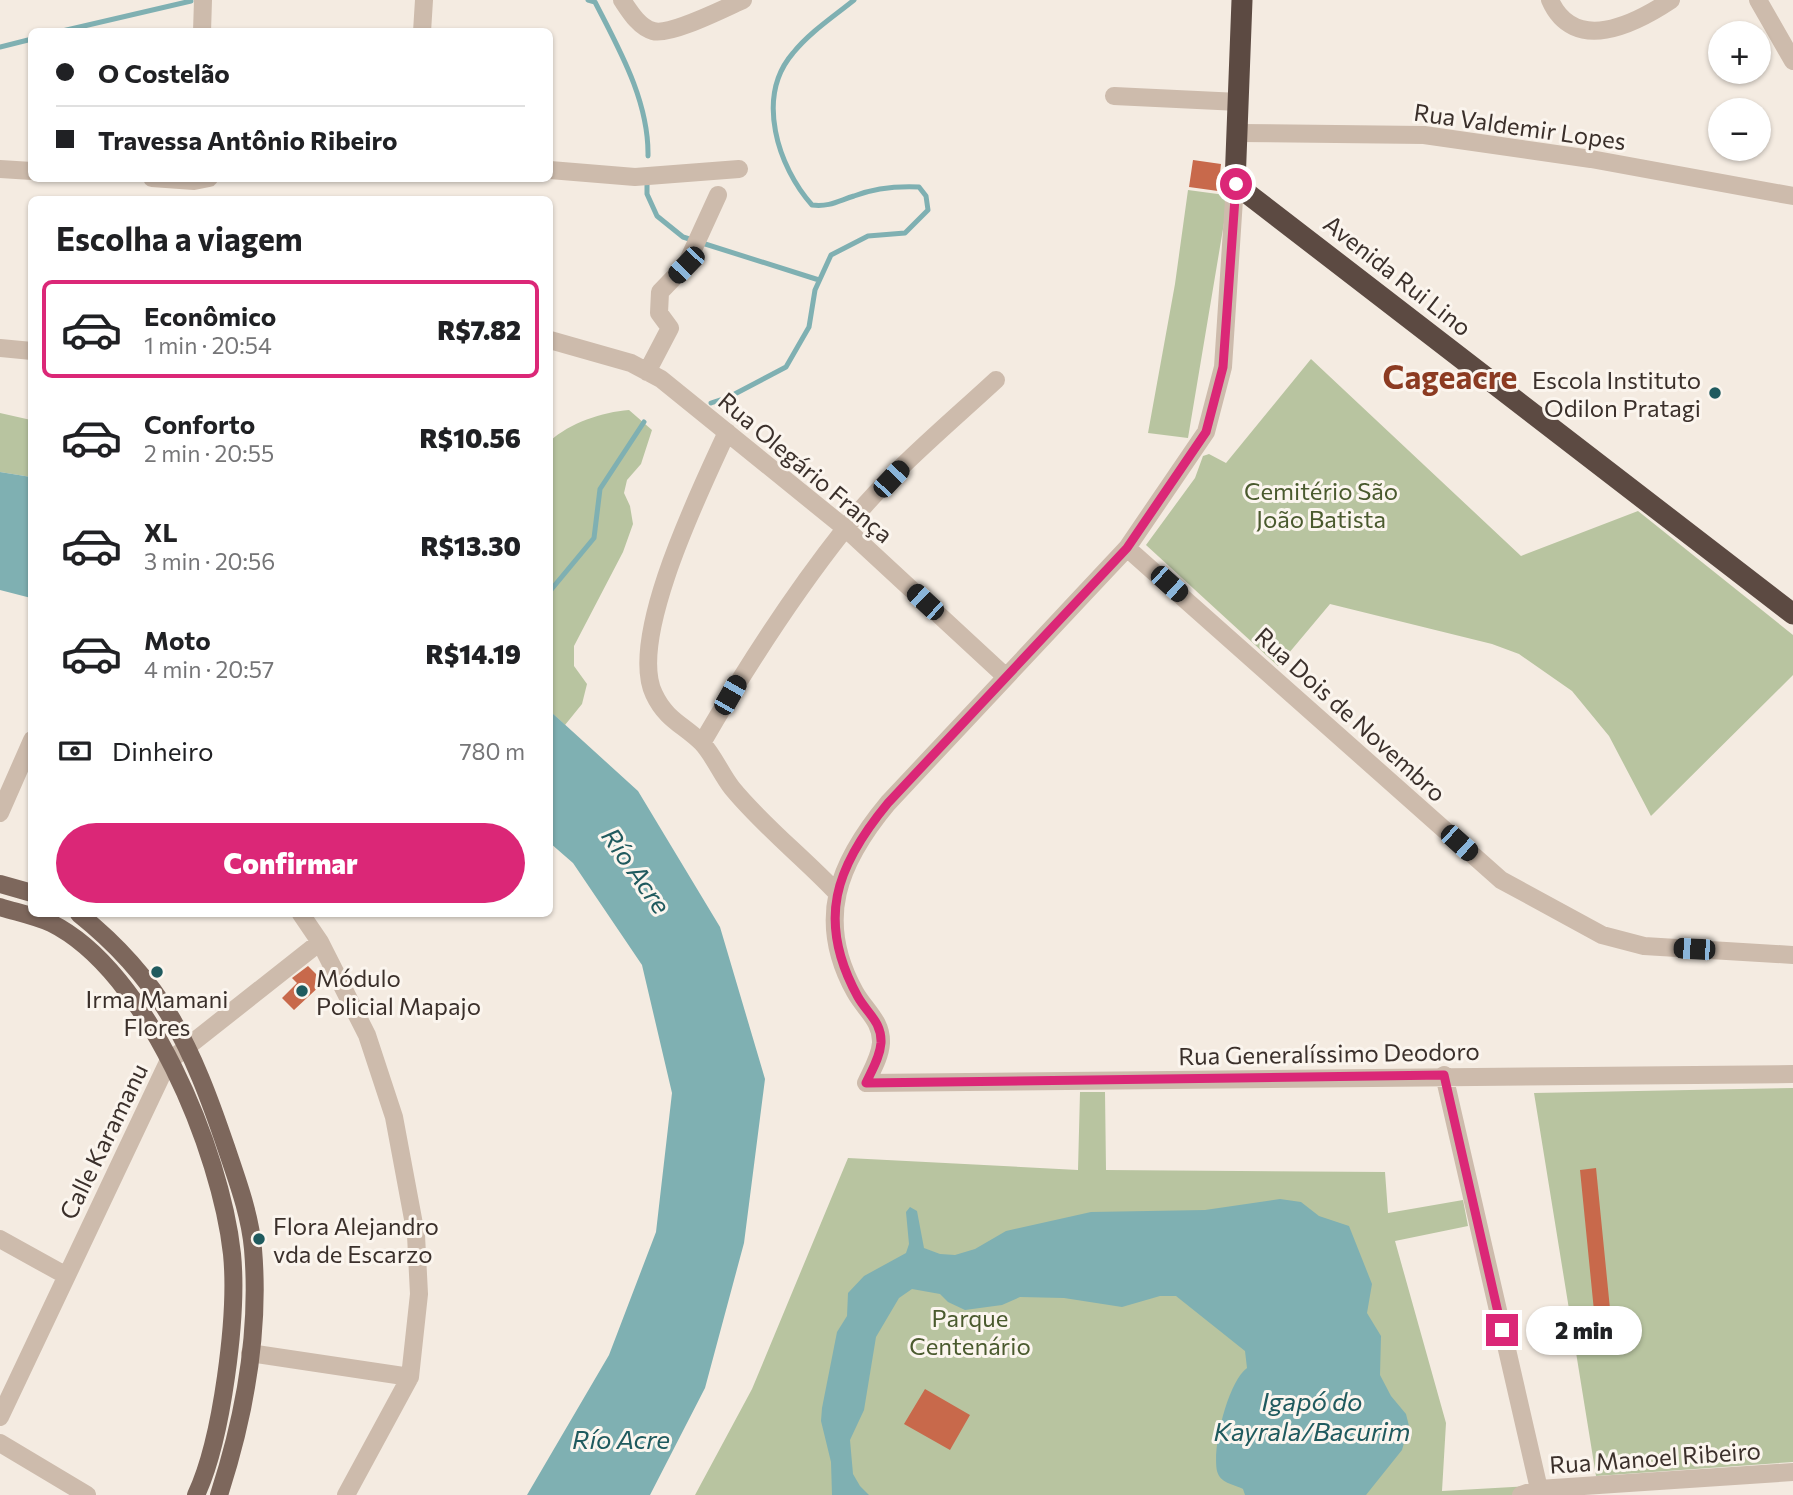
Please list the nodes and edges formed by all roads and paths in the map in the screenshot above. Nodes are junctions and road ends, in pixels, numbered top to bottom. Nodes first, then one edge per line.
1 (203, 0) edge
2 (424, 0) edge
3 (622, 0) edge
4 (743, 0) edge
5 (1242, 0) edge
6 (1550, 0) edge
7 (1671, 0) edge
8 (1758, 0) edge
9 (202, 28) edge
10 (422, 28) edge
11 (1793, 61) edge
12 (1114, 96) dead end
13 (1239, 102) junction
14 (1237, 133) junction
15 (0, 169) edge
16 (739, 169) dead end
17 (553, 170) edge
18 (28, 171) edge
19 (1236, 184) junction
20 (718, 195) dead end
21 (1793, 196) edge
22 (553, 341) edge
23 (0, 348) edge
24 (28, 351) edge
25 (647, 372) junction
26 (996, 380) dead end
27 (727, 432) junction
28 (845, 528) junction
29 (1127, 548) junction
30 (1793, 614) edge
31 (1004, 676) junction
32 (702, 743) junction
33 (28, 749) edge
34 (0, 813) edge
35 (0, 884) edge
36 (28, 892) edge
37 (837, 894) junction
38 (0, 907) edge
39 (28, 916) edge
40 (32, 917) edge
41 (83, 917) edge
42 (303, 917) edge
43 (320, 942) junction
44 (1793, 955) edge
45 (188, 1045) junction
46 (168, 1062) junction
47 (1793, 1074) edge
48 (1444, 1075) junction
49 (0, 1239) edge
50 (65, 1275) junction
51 (250, 1353) junction
52 (410, 1377) junction
53 (0, 1417) edge
54 (0, 1443) edge
55 (1793, 1472) edge
56 (1539, 1489) junction
57 (87, 1495) edge
58 (196, 1495) edge
59 (219, 1495) edge
60 (346, 1495) edge
61 (1521, 1495) edge

1 - 9 street
2 - 10 street
3 - 4 street
5 - 13 highway
6 - 7 street
8 - 11 street
12 - 13 street
13 - 14 highway
14 - 19 highway
14 - 21 street, Rua Valdemir Lopes
15 - 18 street
16 - 17 street
19 - 29 street
19 - 30 highway, Avenida Rui Lino
20 - 25 street
22 - 25 street, Rua Olegário França
23 - 24 street
25 - 27 street, Rua Olegário França
26 - 28 street
27 - 28 street, Rua Olegário França
27 - 32 street
28 - 31 street, Rua Olegário França
28 - 32 street
29 - 31 street
29 - 44 street, Rua Dois de Novembro
31 - 37 street
32 - 37 street
33 - 34 street
35 - 36 main road
37 - 48 street, Rua Generalíssimo Deodoro
38 - 39 main road
40 - 46 main road
41 - 45 main road
42 - 43 street
43 - 45 street, Calle Karamanu
43 - 52 street
45 - 46 street, Calle Karamanu
45 - 51 main road
46 - 50 street, Calle Karamanu
46 - 58 main road
47 - 48 street, Rua Generalíssimo Deodoro
48 - 56 street
49 - 50 street
50 - 53 street, Calle Karamanu
51 - 52 street
51 - 59 main road
52 - 60 street
54 - 57 street
55 - 56 street, Rua Manoel Ribeiro
56 - 61 street, Rua Manoel Ribeiro

